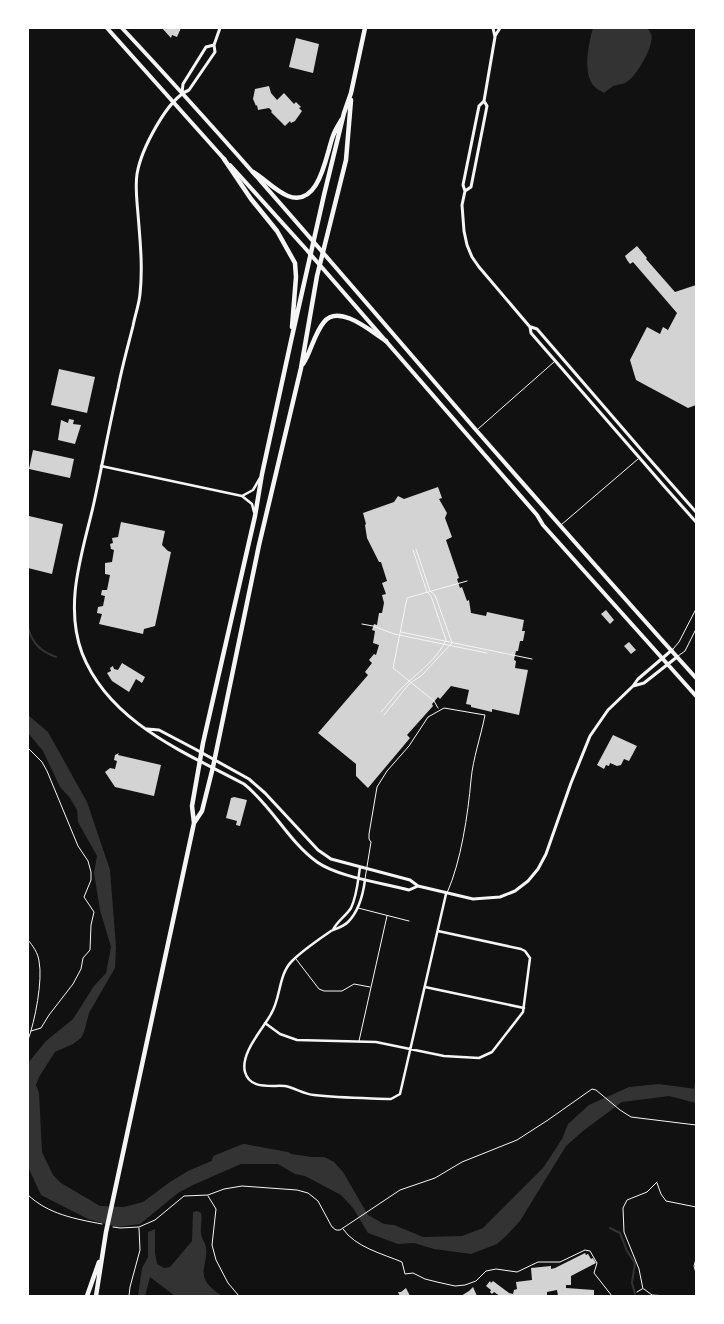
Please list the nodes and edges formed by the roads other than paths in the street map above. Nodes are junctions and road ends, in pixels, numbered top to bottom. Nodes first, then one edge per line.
1 (107, 28) edge
2 (122, 28) edge
3 (220, 28) edge
4 (493, 28) edge
5 (500, 28) edge
6 (364, 29) edge
7 (495, 37) junction
8 (214, 46) junction
9 (182, 93) junction
10 (351, 93) junction
11 (484, 101) junction
12 (173, 102) junction
13 (344, 113) junction
14 (224, 159) junction
15 (253, 172) junction
16 (465, 191) junction
17 (314, 241) junction
18 (323, 252) junction
19 (311, 255) junction
20 (320, 266) junction
21 (530, 327) junction
22 (290, 341) junction
23 (386, 341) junction
24 (560, 357) junction
25 (555, 361) junction
26 (301, 368) junction
27 (477, 431) junction
28 (644, 453) junction
29 (639, 458) junction
30 (101, 466) junction
31 (262, 474) junction
32 (242, 496) junction
33 (696, 512) edge
34 (255, 516) junction
35 (696, 522) edge
36 (561, 525) junction
37 (696, 610) edge
38 (696, 629) edge
39 (672, 650) junction
40 (677, 656) junction
41 (662, 658) junction
42 (667, 664) junction
43 (696, 678) edge
44 (633, 686) junction
45 (696, 696) edge
46 (147, 729) junction
47 (202, 752) junction
48 (214, 759) junction
49 (199, 760) junction
50 (212, 768) junction
51 (290, 820) junction
52 (194, 823) junction
53 (284, 826) junction
54 (360, 868) junction
55 (367, 869) junction
56 (358, 877) junction
57 (365, 879) junction
58 (418, 886) junction
59 (446, 894) junction
60 (358, 908) junction
61 (387, 916) junction
62 (410, 921) dead end
63 (333, 930) junction
64 (437, 931) junction
65 (295, 958) junction
66 (425, 986) junction
67 (371, 988) junction
68 (524, 1008) junction
69 (265, 1023) junction
70 (359, 1042) junction
71 (411, 1050) junction
72 (102, 1253) junction
73 (88, 1295) edge
74 (96, 1296) edge

1 - 12 main road
2 - 9 main road
3 - 8 street
4 - 7 street
5 - 7 street
6 - 10 main road
7 - 11 street
8 - 9 street
8 - 9 street
9 - 12 street
9 - 15 main road
10 - 13 main road
10 - 18 main road
11 - 16 street
11 - 16 street
12 - 14 main road
12 - 30 street
13 - 15 main road
13 - 17 main road
14 - 19 main road
14 - 22 main road
15 - 17 main road
16 - 21 street
17 - 18 main road
17 - 19 main road
18 - 20 main road
18 - 27 main road
19 - 20 main road
19 - 22 main road
20 - 23 main road
20 - 26 main road
21 - 24 street
21 - 25 street
22 - 31 main road
23 - 26 main road
23 - 41 main road
24 - 25 lane
24 - 28 street
25 - 27 lane
25 - 29 street
26 - 48 main road
27 - 36 main road
28 - 29 lane
28 - 33 street
29 - 35 street
29 - 36 lane
30 - 32 street
30 - 46 street
31 - 32 street
31 - 34 main road
32 - 34 street
34 - 47 main road
36 - 39 main road
37 - 39 lane
38 - 40 lane
39 - 40 main road
39 - 41 street
40 - 42 street
40 - 43 main road
41 - 42 main road
41 - 44 street
42 - 44 street
42 - 45 main road
44 - 59 street
46 - 47 street
46 - 49 street
47 - 48 street
47 - 49 main road
48 - 50 main road
48 - 51 street
49 - 50 street
49 - 52 main road
50 - 52 main road
50 - 53 street
51 - 53 street
51 - 54 street
52 - 72 main road
53 - 56 street
54 - 55 street
54 - 56 street
55 - 57 lane
55 - 58 street
55 - 59 lane
56 - 57 street
56 - 63 street
57 - 58 street
57 - 60 street
58 - 59 street
59 - 64 street
60 - 61 lane
60 - 63 street
61 - 62 lane
61 - 67 lane
63 - 65 street
64 - 66 street
64 - 68 street
65 - 67 lane
65 - 69 street
66 - 68 street
66 - 71 street
67 - 70 lane
68 - 71 street
69 - 70 street
69 - 71 street
70 - 71 street
72 - 73 main road
72 - 74 main road

